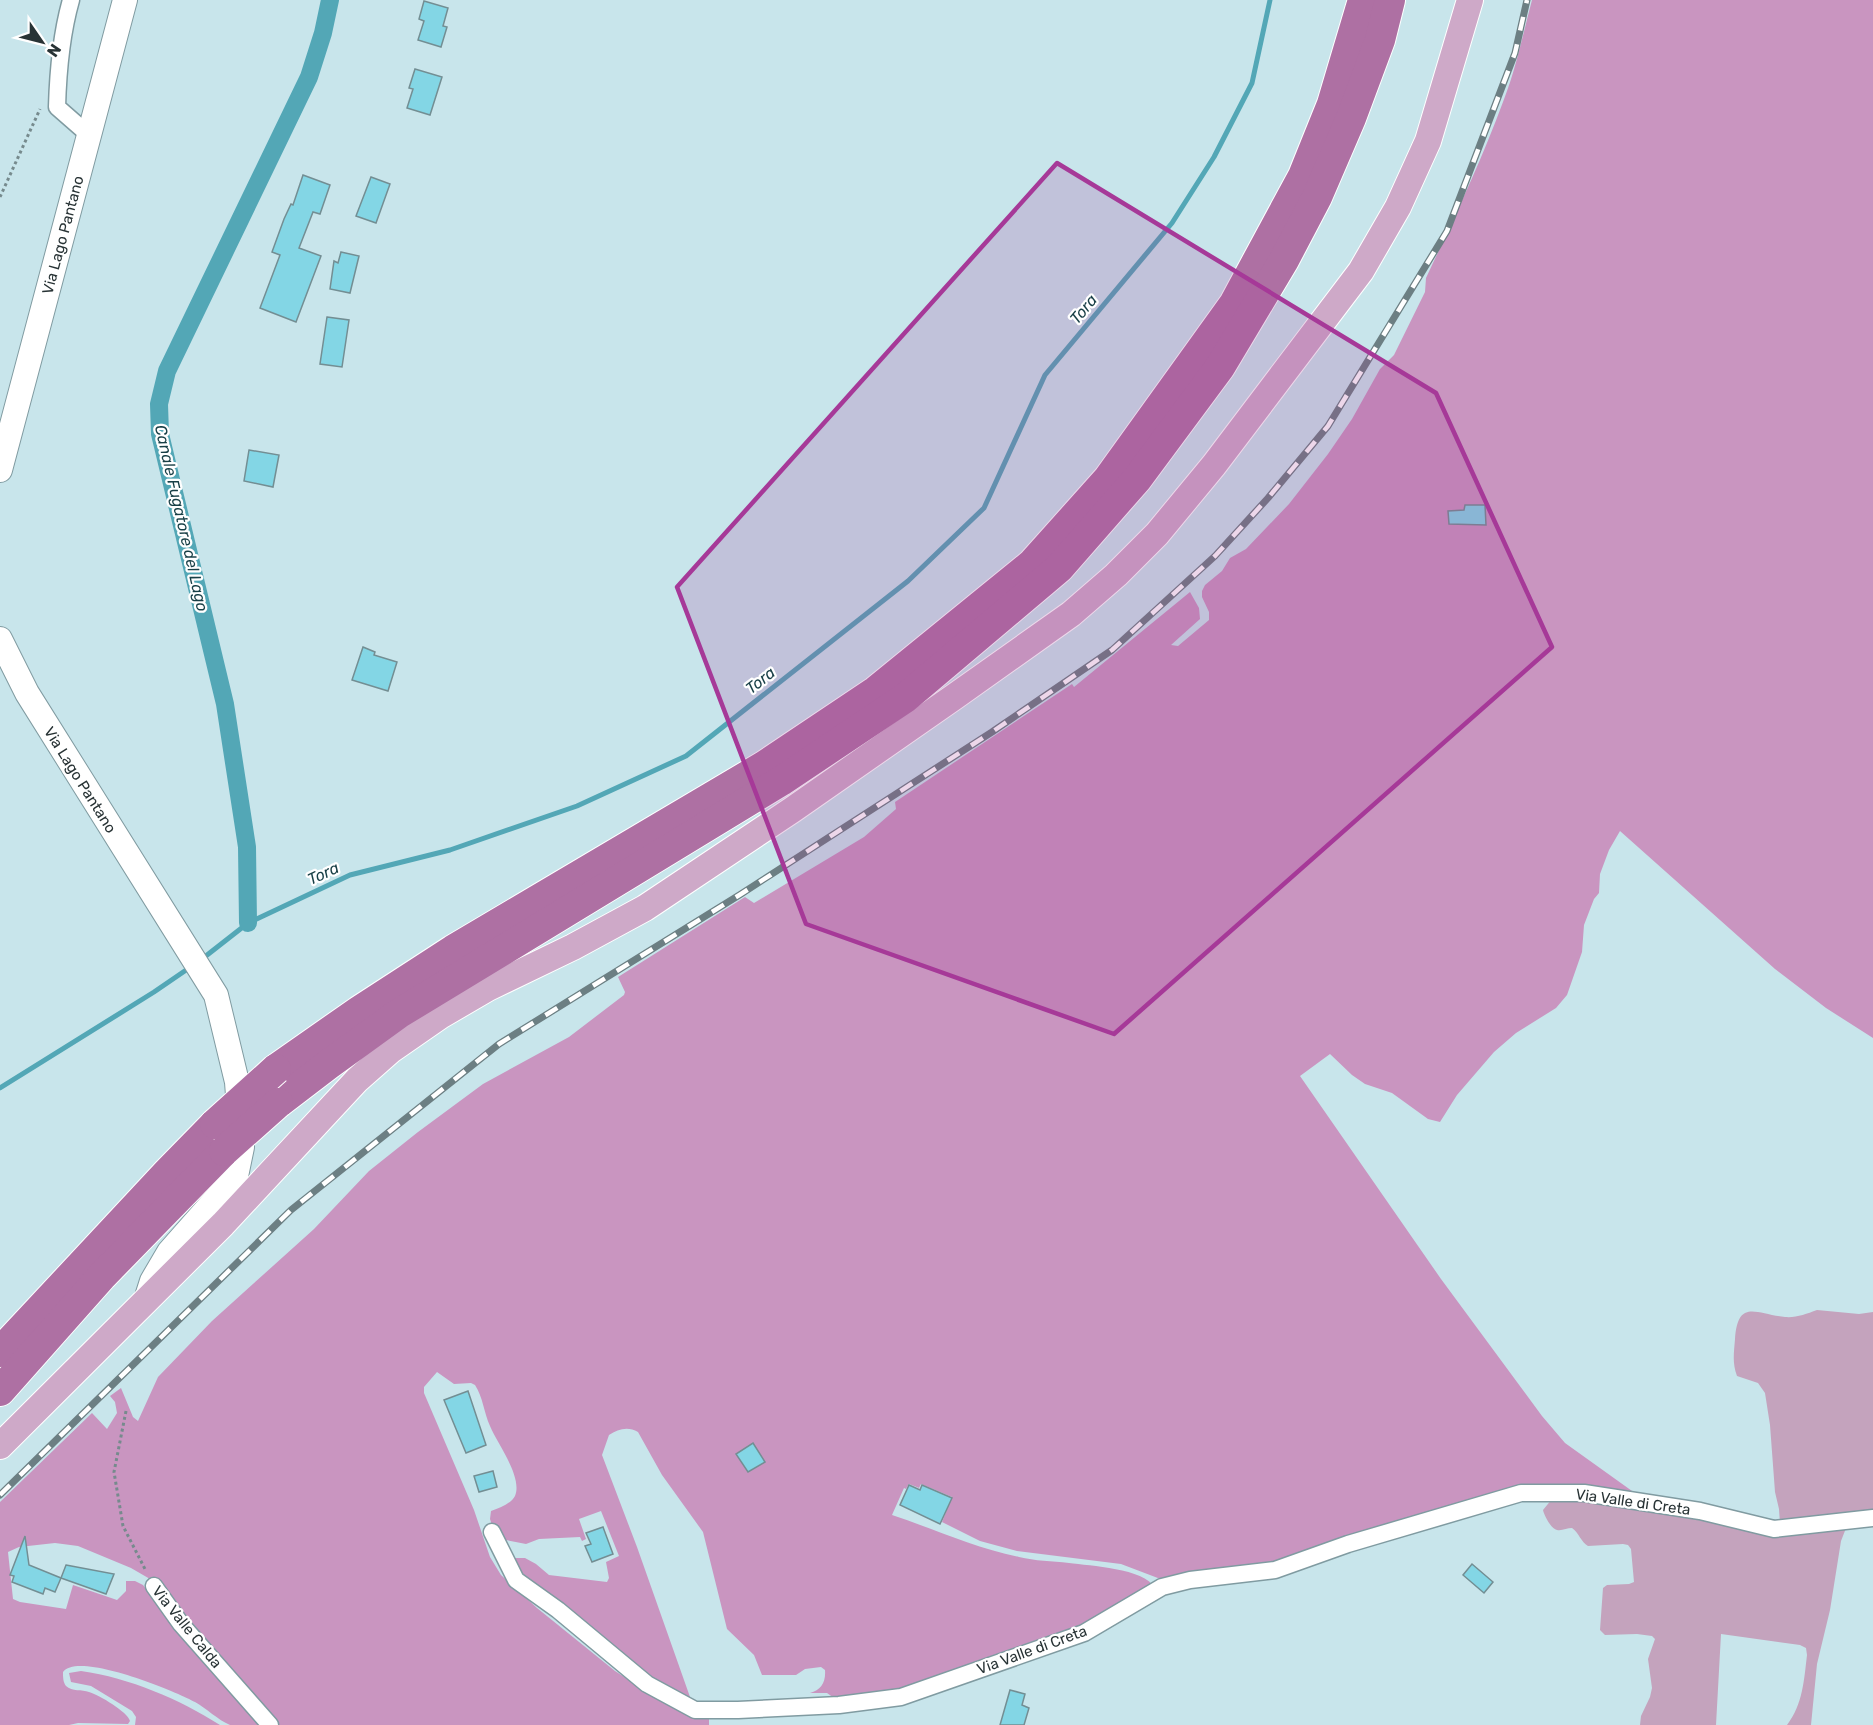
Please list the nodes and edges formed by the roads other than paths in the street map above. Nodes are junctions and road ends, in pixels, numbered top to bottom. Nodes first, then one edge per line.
1 (71, 0) edge
2 (125, 0) edge
3 (1363, 0) edge
4 (1390, 0) edge
5 (1470, 0) edge
6 (89, 135) junction
7 (0, 470) edge
8 (0, 639) edge
9 (220, 1137) junction
10 (144, 1304) junction
11 (0, 1352) edge
12 (0, 1391) edge
13 (0, 1446) edge
14 (1873, 1518) edge
15 (492, 1532) dead end
16 (154, 1586) road end
17 (270, 1725) edge

1 - 6 street
2 - 6 street, Via Lago Pantano
3 - 9 highway, bridge
4 - 9 highway, bridge
5 - 10 main road
6 - 7 street, Via Lago Pantano
8 - 10 street, Via Lago Pantano
9 - 11 highway
9 - 12 highway
10 - 13 main road
14 - 15 street, Via Valle di Creta
16 - 17 street, Via Valle Calda

